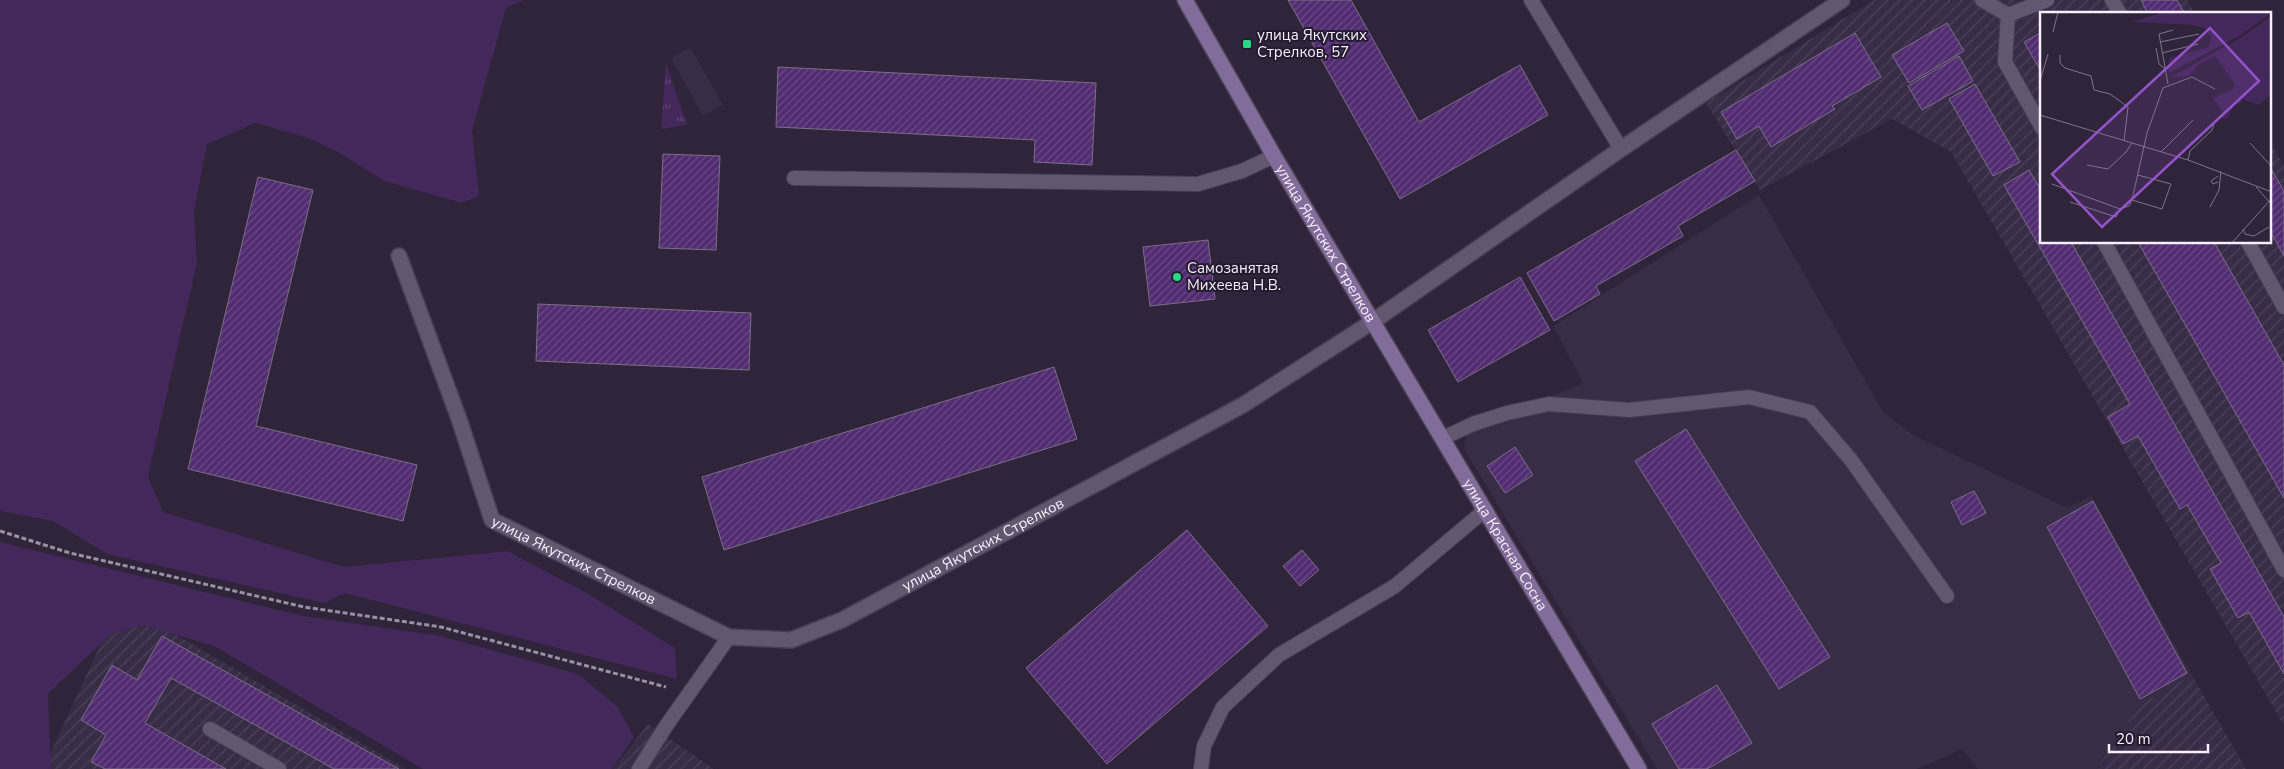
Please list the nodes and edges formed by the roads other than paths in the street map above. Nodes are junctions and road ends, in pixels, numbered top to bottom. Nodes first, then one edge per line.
1 (1185, 0) edge
2 (1531, 0) edge
3 (1842, 0) edge
4 (1982, 0) edge
5 (2047, 0) edge
6 (2112, 0) edge
7 (2119, 12) edge
8 (2008, 15) junction
9 (2040, 124) edge
10 (1621, 149) junction
11 (1274, 156) junction
12 (794, 178) dead end
13 (2105, 244) edge
14 (2249, 244) edge
15 (399, 256) dead end
16 (2284, 307) edge
17 (1372, 322) junction
18 (1443, 438) junction
19 (1484, 511) junction
20 (2284, 570) edge
21 (1946, 596) dead end
22 (728, 637) junction
23 (210, 730) dead end
24 (642, 767) edge
25 (279, 769) edge
26 (1201, 769) edge
27 (1639, 769) edge

1 - 11 street, улица Якутских Стрелков
2 - 10 lane
3 - 10 street
4 - 8 lane
5 - 8 lane
6 - 7 lane
8 - 9 lane
10 - 17 street
11 - 12 lane
11 - 17 street, улица Якутских Стрелков
13 - 20 lane
14 - 16 lane
15 - 22 street, улица Якутских Стрелков
17 - 18 street, улица Красная Сосна
17 - 22 street, улица Якутских Стрелков
18 - 19 street, улица Красная Сосна
18 - 21 lane
19 - 26 lane
19 - 27 street, улица Красная Сосна
22 - 24 lane
23 - 25 lane

